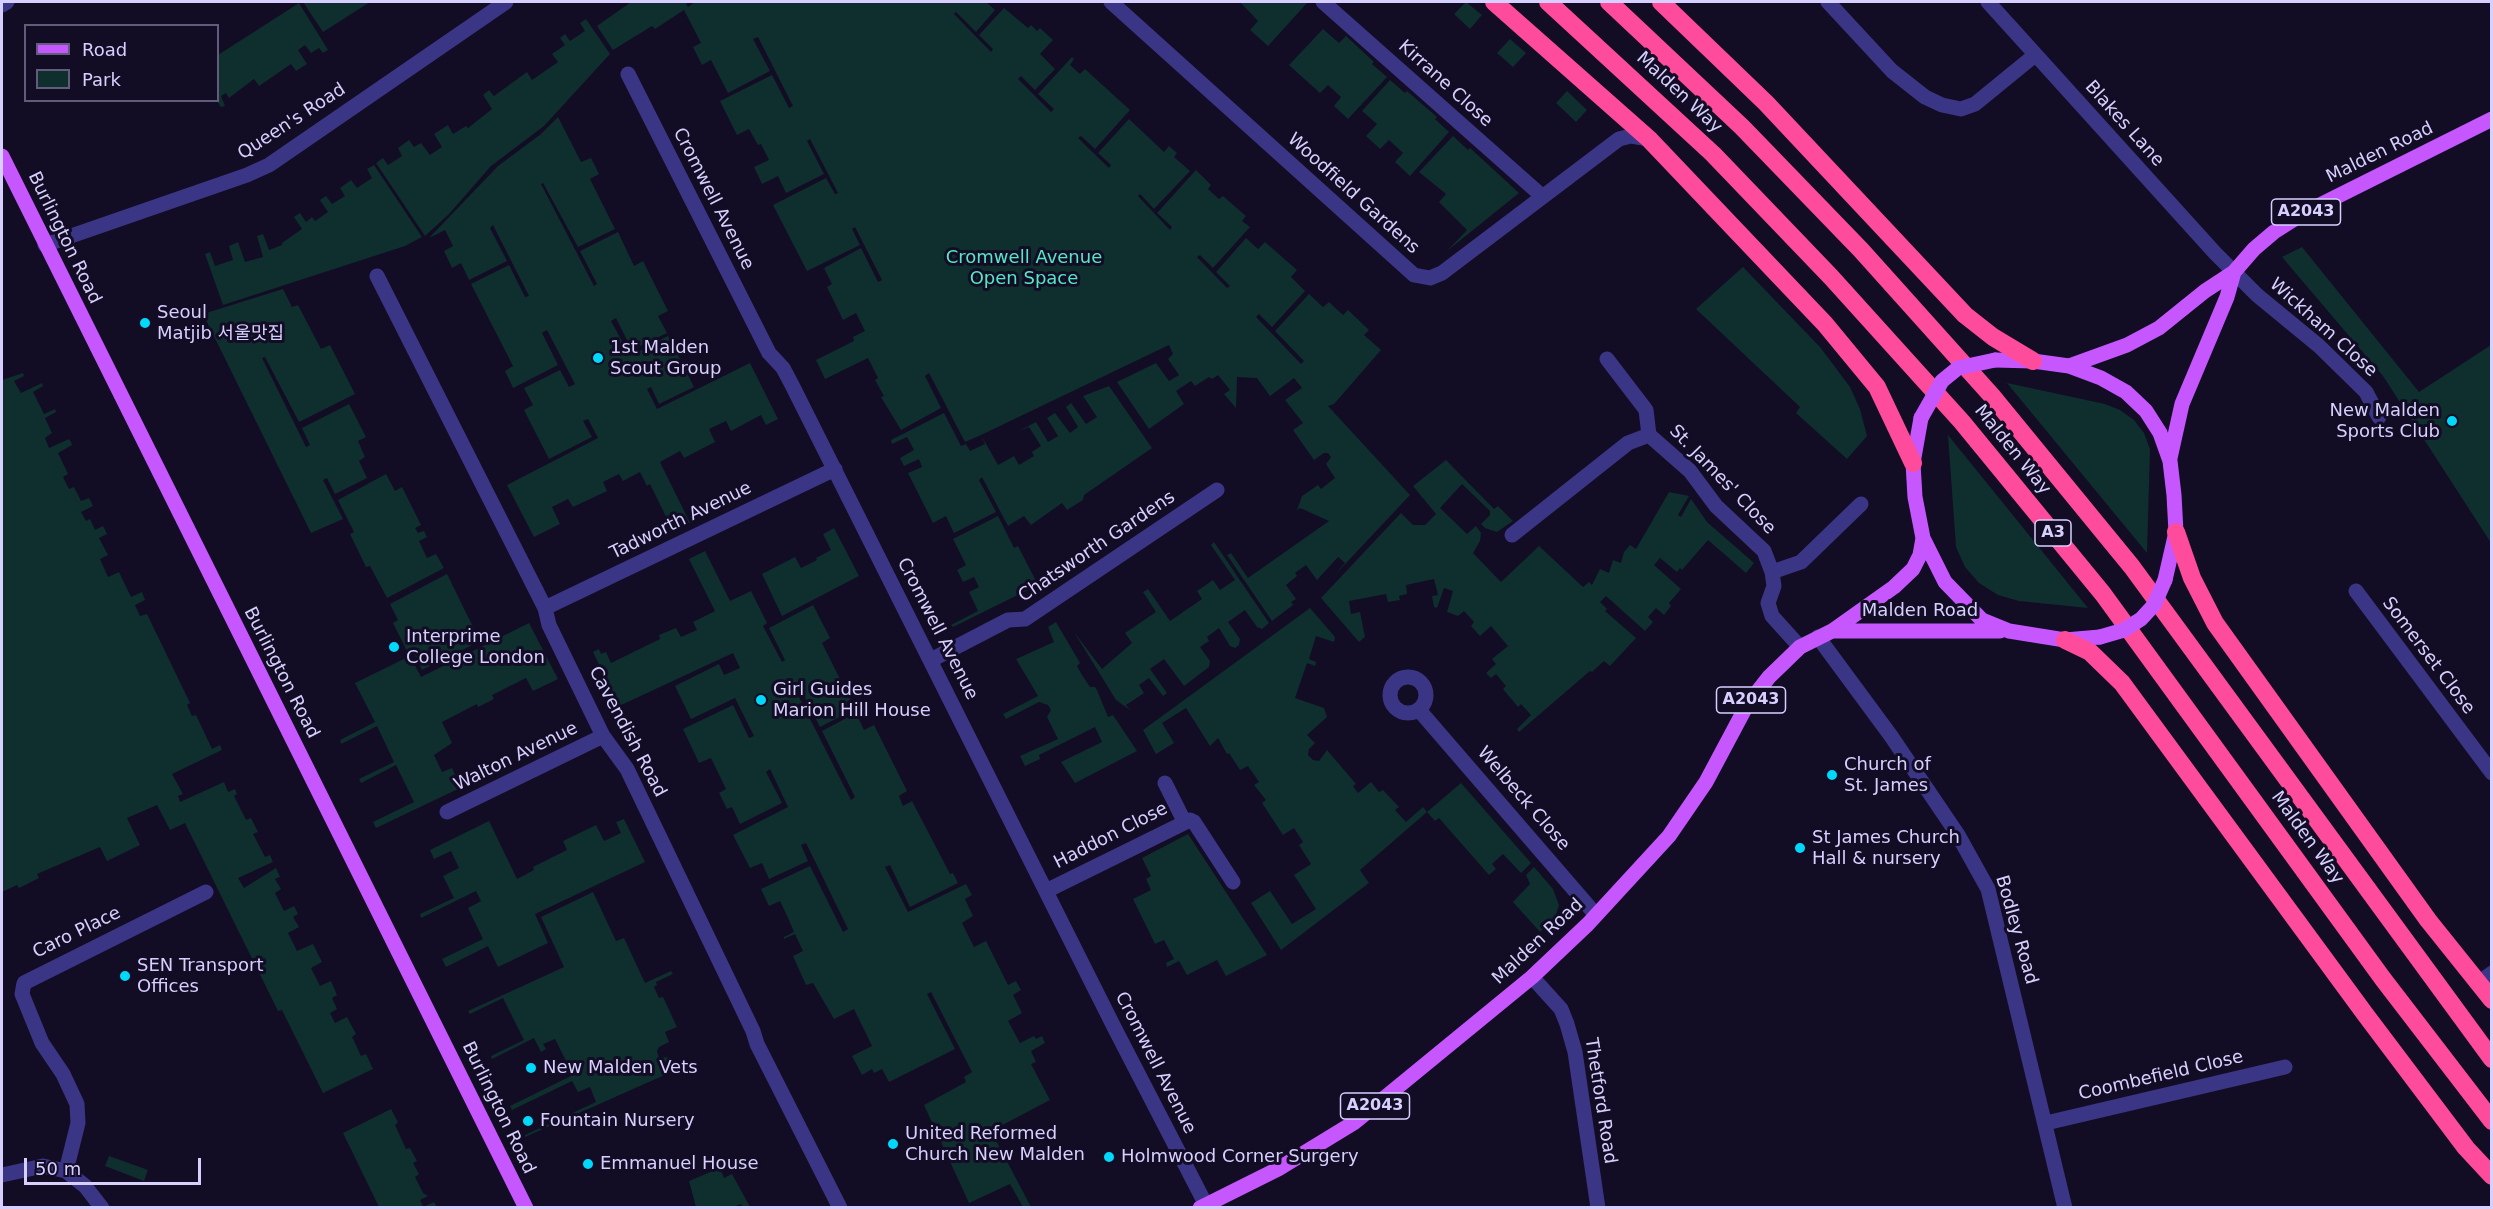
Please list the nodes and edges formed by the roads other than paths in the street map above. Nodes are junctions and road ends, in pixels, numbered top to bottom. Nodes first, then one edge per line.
1 (7, 2) edge
2 (506, 2) edge
3 (1111, 2) edge
4 (1323, 2) edge
5 (1494, 2) edge
6 (1548, 2) edge
7 (1609, 2) edge
8 (1661, 2) edge
9 (1828, 2) edge
10 (1988, 2) edge
11 (2, 4) edge
12 (2035, 56) junction
13 (628, 74) dead end
14 (2492, 120) edge
15 (1649, 139) junction
16 (2, 156) edge
17 (1542, 196) junction
18 (45, 245) junction
19 (2234, 272) junction
20 (377, 276) dead end
21 (1607, 359) dead end
22 (2033, 361) junction
23 (2069, 366) junction
24 (2379, 417) dead end
25 (1649, 435) junction
26 (2169, 460) junction
27 (1913, 463) junction
28 (835, 469) junction
29 (1217, 490) dead end
30 (1861, 504) dead end
31 (2176, 532) junction
32 (1512, 535) dead end
33 (1923, 538) junction
34 (1772, 572) junction
35 (2356, 591) dead end
36 (545, 608) junction
37 (2008, 631) junction
38 (1825, 634) junction
39 (2065, 640) junction
40 (1800, 647) junction
41 (931, 660) junction
42 (1419, 710) dead end
43 (603, 736) junction
44 (2492, 772) edge
45 (1165, 783) dead end
46 (447, 812) dead end
47 (1184, 821) junction
48 (1233, 882) dead end
49 (1046, 891) junction
50 (206, 892) dead end
51 (1596, 915) junction
52 (1533, 977) junction
53 (2485, 978) edge
54 (2492, 1000) edge
55 (2492, 1059) edge
56 (2285, 1067) dead end
57 (2492, 1121) edge
58 (2046, 1123) junction
59 (66, 1171) junction
60 (2, 1175) edge
61 (2492, 1176) edge
62 (1203, 1206) edge
63 (102, 1208) edge
64 (526, 1208) edge
65 (840, 1208) edge
66 (1598, 1208) edge
67 (2065, 1208) edge

1 - 11 street
2 - 18 street, Queen's Road
3 - 17 street, Woodfield Gardens
4 - 17 street, Kirrane Close
5 - 15 highway
6 - 57 highway, Malden Way / A3
7 - 55 highway, Malden Way / A3
8 - 22 highway
9 - 12 street
10 - 12 street, Blakes Lane
12 - 19 street, Blakes Lane
13 - 28 street, Cromwell Avenue
14 - 19 main road, Malden Road / A2043
15 - 17 street, Woodfield Gardens
15 - 27 highway
16 - 18 main road, Burlington Road
18 - 64 main road, Burlington Road
19 - 23 main road, Malden Road / A2043
19 - 24 street, Wickham Close
19 - 26 main road, Malden Road / A2043
20 - 36 street, Cavendish Road
21 - 25 street, St. James' Close
22 - 23 main road
22 - 27 main road, bridge
23 - 26 main road
25 - 32 street, St. James' Close
25 - 34 street, St. James' Close
26 - 31 main road
27 - 33 main road
28 - 36 street, Tadworth Avenue
28 - 41 street, Cromwell Avenue
29 - 41 street, Chatsworth Gardens
30 - 34 street
31 - 39 main road, bridge
31 - 53 highway
33 - 37 main road
33 - 38 main road, Malden Road / A2043
34 - 40 street
35 - 44 street, Somerset Close
36 - 43 street, Cavendish Road
37 - 38 main road, Malden Road / A2043
37 - 39 main road
38 - 40 main road, Malden Road / A2043
38 - 58 street, Bodley Road
39 - 61 highway
40 - 51 main road, Malden Road / A2043
41 - 49 street, Cromwell Avenue
42 - 51 street, Welbeck Close
43 - 46 street, Walton Avenue
43 - 65 street, Cavendish Road
45 - 47 street
47 - 48 street, Haddon Close
47 - 49 street, Haddon Close
49 - 62 street, Cromwell Avenue
50 - 59 street, Caro Place
51 - 52 main road, Malden Road / A2043
52 - 62 main road, Malden Road / A2043
52 - 66 street, Thetford Road
53 - 54 highway
56 - 58 street, Coombefield Close
58 - 67 street, Bodley Road
59 - 60 street
59 - 63 street

